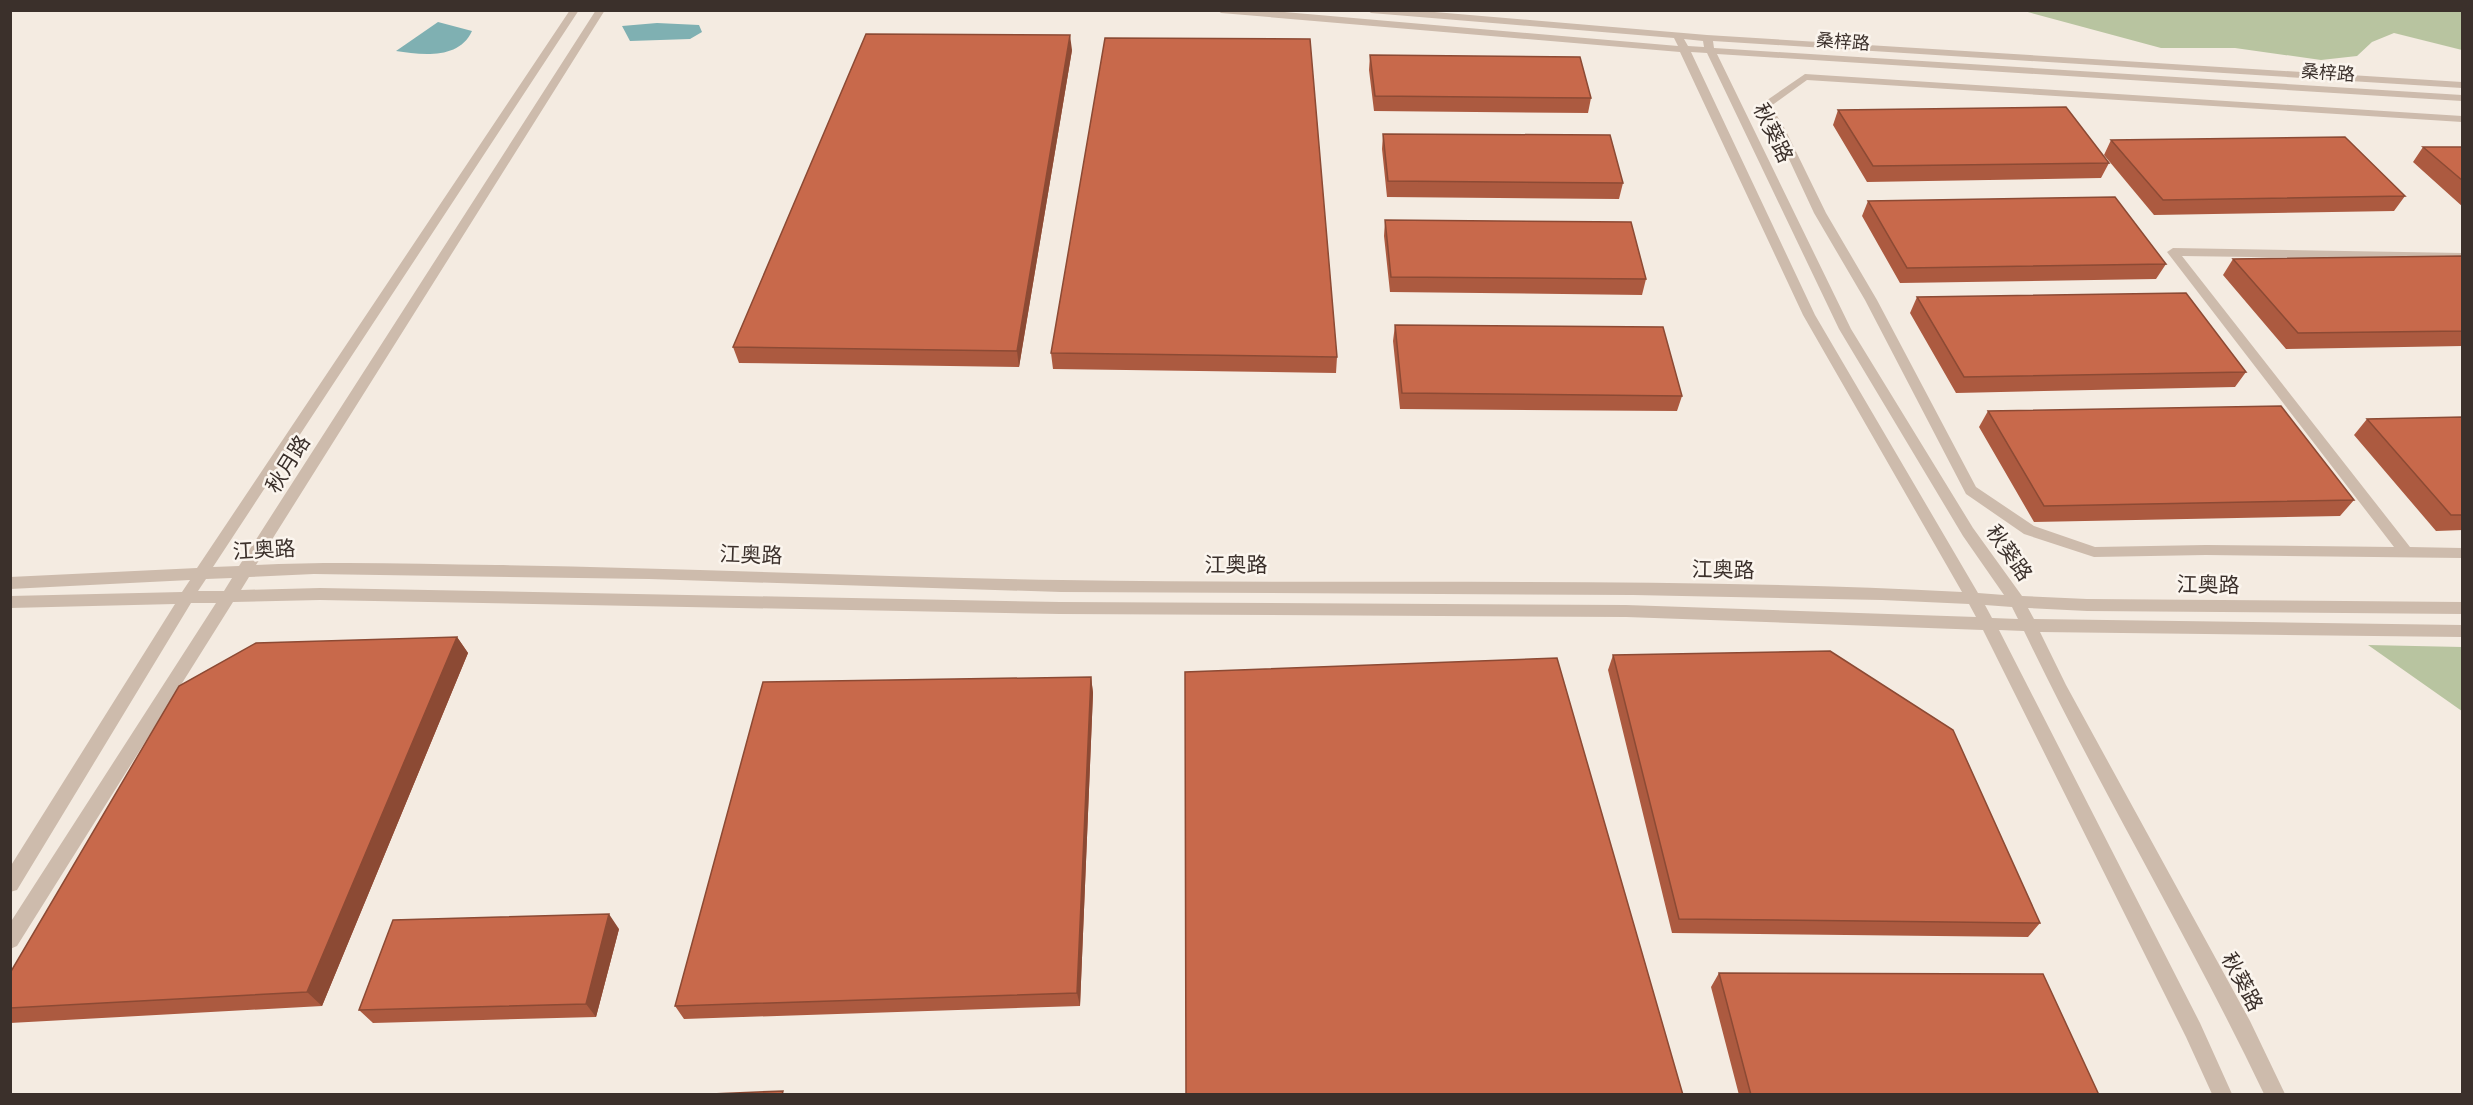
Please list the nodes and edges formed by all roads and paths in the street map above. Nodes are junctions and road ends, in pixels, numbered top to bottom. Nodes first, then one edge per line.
1 (575, 10) edge
2 (601, 10) edge
3 (1221, 10) edge
4 (1371, 10) edge
5 (1681, 42) junction
6 (1709, 44) junction
7 (2463, 86) edge
8 (2463, 98) edge
9 (2463, 120) edge
10 (2463, 256) edge
11 (2406, 552) junction
12 (2463, 553) edge
13 (244, 572) junction
14 (201, 574) junction
15 (10, 583) edge
16 (228, 596) junction
17 (187, 597) junction
18 (1974, 599) junction
19 (2017, 601) junction
20 (10, 602) edge
21 (2463, 608) edge
22 (1988, 624) junction
23 (2031, 626) junction
24 (2463, 631) edge
25 (10, 884) edge
26 (10, 940) edge
27 (2222, 1095) edge
28 (2275, 1095) edge

1 - 14 street, 秋月路
2 - 13 street, 秋月路
3 - 5 street, 桑梓路
4 - 5 street, 桑梓路
5 - 6 street, 桑梓路
5 - 18 street, 秋葵路
6 - 7 street, 桑梓路
6 - 8 street, 桑梓路
6 - 19 street, 秋葵路
9 - 11 street
10 - 11 street
11 - 12 street
13 - 14 street, 江奥路
13 - 16 street, 秋月路
13 - 18 street, 江奥路
14 - 15 street, 江奥路
14 - 17 street, 秋月路
16 - 17 street, 江奥路
16 - 22 street, 江奥路
16 - 26 street, 秋月路
17 - 20 street, 江奥路
17 - 25 street, 秋月路
18 - 19 street, 江奥路
18 - 22 street, 秋葵路
19 - 21 street, 江奥路
19 - 23 street, 秋葵路
22 - 23 street, 江奥路
22 - 27 street, 秋葵路
23 - 24 street, 江奥路
23 - 28 street, 秋葵路

